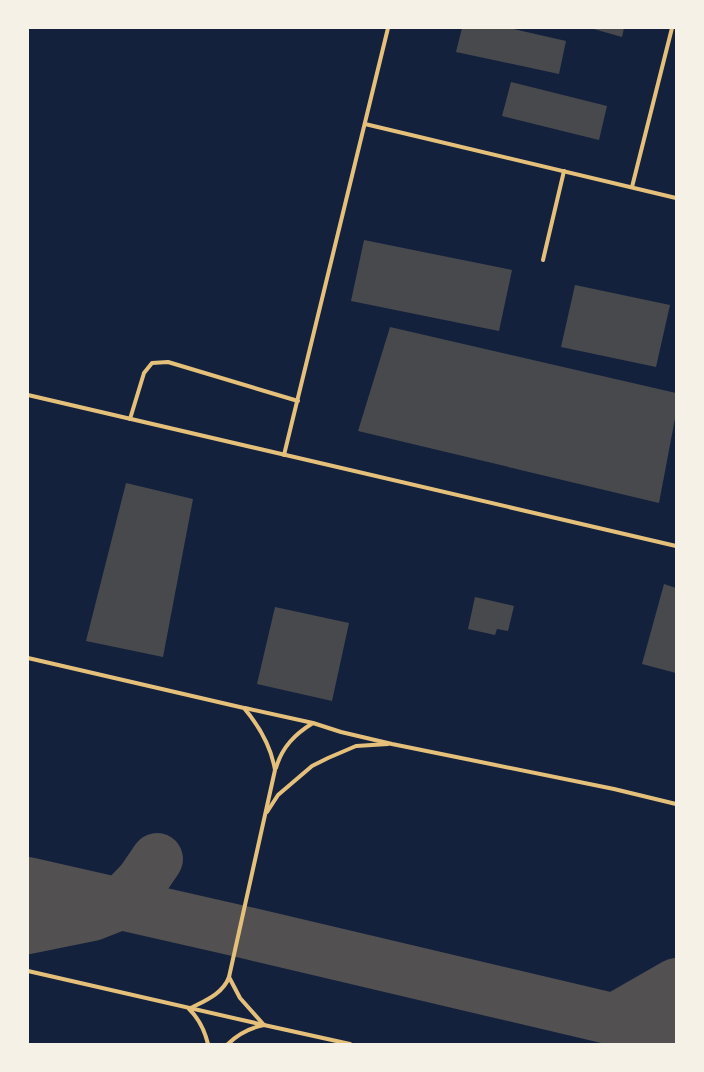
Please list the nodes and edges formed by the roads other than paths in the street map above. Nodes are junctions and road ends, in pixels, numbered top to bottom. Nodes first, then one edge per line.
1 (388, 28) edge
2 (672, 28) edge
3 (365, 124) junction
4 (564, 171) junction
5 (632, 187) junction
6 (676, 198) edge
7 (543, 260) dead end
8 (28, 395) edge
9 (298, 401) junction
10 (130, 419) junction
11 (284, 455) junction
12 (676, 546) edge
13 (28, 658) edge
14 (244, 708) junction
15 (313, 723) junction
16 (392, 744) junction
17 (275, 770) junction
18 (676, 804) edge
19 (266, 814) junction
20 (28, 971) edge
21 (229, 977) junction
22 (189, 1009) junction
23 (264, 1025) junction
24 (208, 1044) edge
25 (228, 1044) edge
26 (350, 1044) edge

1 - 3 lane
2 - 5 lane
3 - 4 lane
3 - 9 lane
4 - 5 lane
4 - 7 lane
5 - 6 lane
8 - 10 lane
9 - 10 lane
9 - 11 lane
10 - 11 lane
11 - 12 lane
13 - 14 lane
14 - 15 lane
14 - 17 lane
15 - 16 lane
15 - 17 lane
16 - 18 lane
16 - 19 lane
17 - 19 lane
19 - 21 lane
20 - 22 lane
21 - 22 lane
21 - 23 lane
22 - 23 lane
22 - 24 lane
23 - 25 lane
23 - 26 lane

